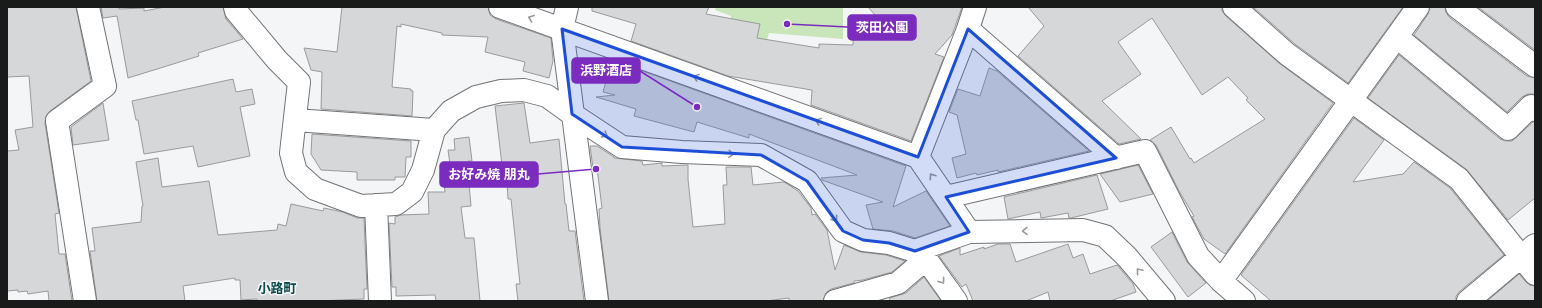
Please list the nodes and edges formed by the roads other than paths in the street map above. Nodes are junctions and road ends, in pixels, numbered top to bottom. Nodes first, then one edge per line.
1 (88, 7) edge
2 (235, 7) edge
3 (500, 7) edge
4 (567, 7) edge
5 (975, 7) edge
6 (1418, 7) edge
7 (1457, 7) edge
8 (1235, 8) edge
9 (562, 29) junction
10 (968, 29) junction
11 (1397, 37) junction
12 (1535, 66) edge
13 (1351, 101) junction
14 (1535, 110) edge
15 (572, 114) junction
16 (295, 120) junction
17 (434, 130) junction
18 (918, 157) junction
19 (1116, 158) junction
20 (946, 197) junction
21 (376, 205) junction
22 (969, 232) junction
23 (1528, 251) edge
24 (920, 255) junction
25 (1535, 274) edge
26 (1221, 281) junction
27 (867, 297) edge
28 (85, 301) edge
29 (380, 301) edge
30 (597, 301) edge
31 (835, 301) edge
32 (956, 301) edge
33 (1164, 301) edge
34 (1244, 301) edge
35 (1468, 301) edge

1 - 28 street
2 - 16 street
9 -> 3 street
4 - 9 street
5 - 10 street
6 - 11 street
7 - 12 street
8 - 13 street
9 - 15 street
18 -> 9 street
10 - 18 street
10 - 19 street
11 - 13 street
11 - 14 street
13 - 23 street
13 - 26 street
15 - 17 street
15 -> 24 street
15 - 30 street
16 - 17 street
16 - 21 street
17 - 21 street
20 -> 18 street
19 - 20 street
19 - 26 street
20 - 22 street
21 - 29 street
22 - 24 street
33 -> 22 street
23 - 25 street
23 - 35 street
24 - 27 street
24 -> 32 street
26 - 34 street
27 - 31 street

